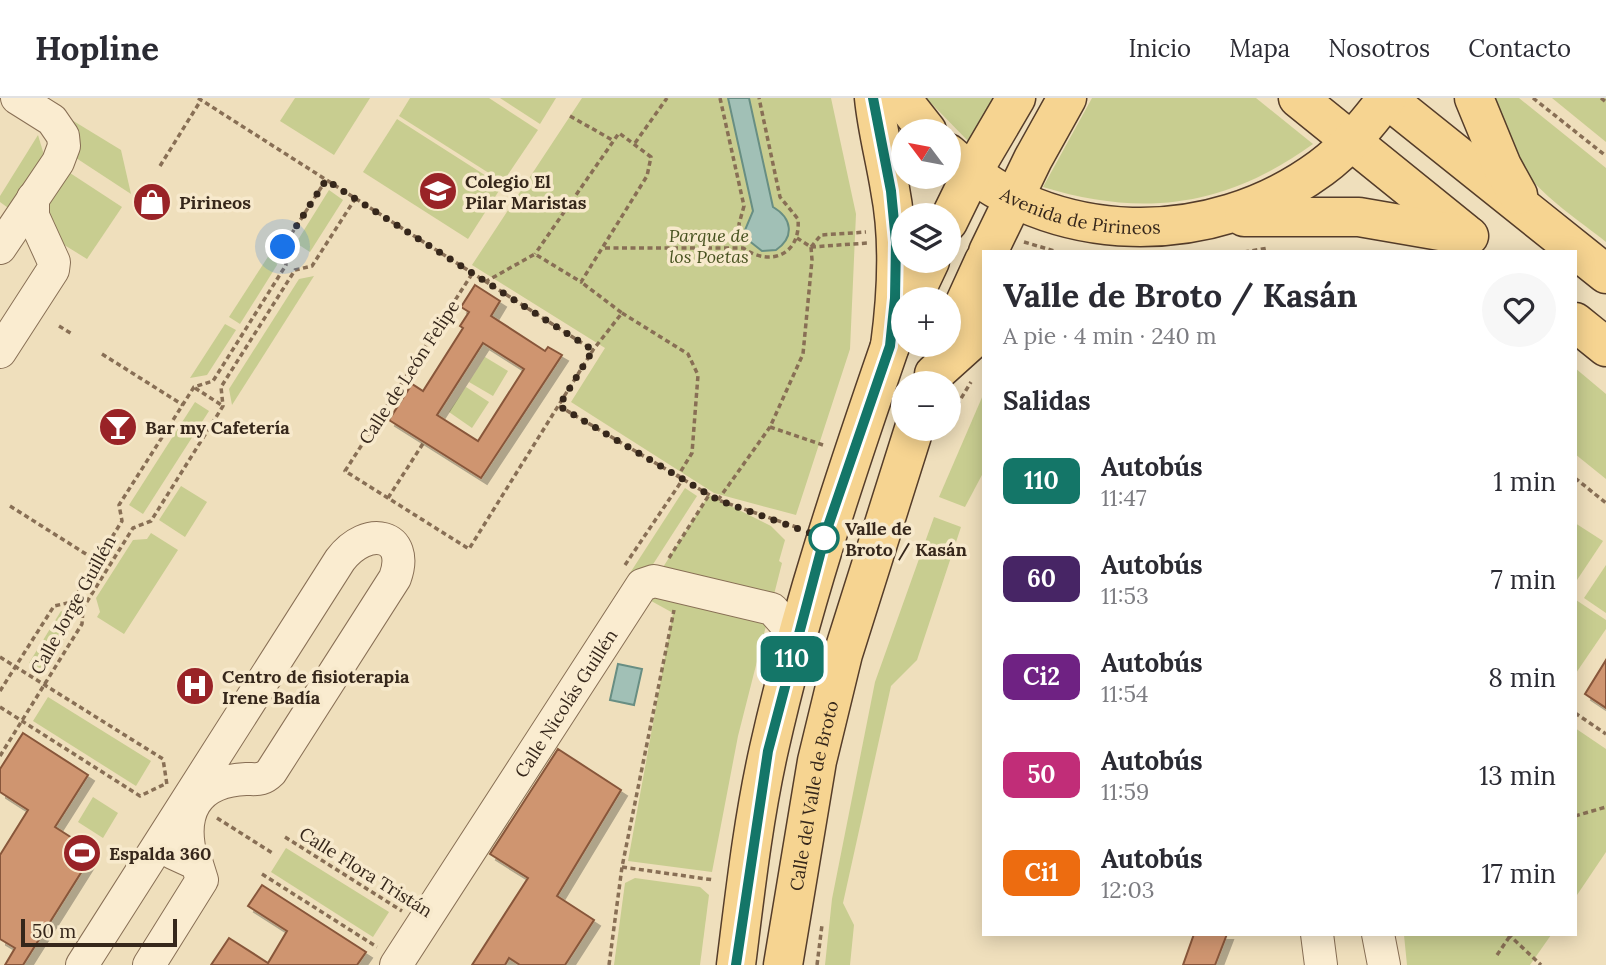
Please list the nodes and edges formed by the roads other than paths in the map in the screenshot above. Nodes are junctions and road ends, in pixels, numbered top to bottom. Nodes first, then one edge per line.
1 (17, 98) edge
2 (874, 98) edge
3 (901, 98) edge
4 (1016, 98) edge
5 (1067, 98) edge
6 (1298, 98) edge
7 (1386, 98) edge
8 (1474, 98) edge
9 (918, 119) edge
10 (1352, 141) junction
11 (961, 162) edge
12 (961, 164) edge
13 (33, 198) junction
14 (1013, 198) junction
15 (1524, 206) junction
16 (1224, 217) junction
17 (1153, 228) junction
18 (1479, 244) edge
19 (1002, 245) edge
20 (0, 250) edge
21 (1107, 250) edge
22 (50, 253) junction
23 (982, 266) edge
24 (1606, 274) edge
25 (897, 287) edge
26 (1577, 324) edge
27 (982, 330) edge
28 (1606, 347) edge
29 (891, 349) edge
30 (0, 352) edge
31 (940, 361) edge
32 (910, 441) edge
33 (797, 637) junction
34 (231, 732) junction
35 (246, 779) junction
36 (192, 860) junction
37 (142, 870) junction
38 (1317, 936) edge
39 (1378, 936) edge
40 (387, 956) edge
41 (82, 965) edge
42 (149, 965) edge
43 (736, 965) edge
44 (783, 965) edge
45 (1321, 965) edge
46 (1384, 965) edge

1 - 13 street
2 - 25 main road
3 - 9 main road
4 - 11 main road
5 - 14 main road
6 - 10 main road, Avenida de Pirineos
7 - 10 main road, Avenida de Pirineos
7 - 15 main road, Avenida de Pirineos
8 - 15 main road, Avenida de Pirineos
10 - 16 main road, Avenida de Pirineos
10 - 18 main road, Avenida de Pirineos
12 - 14 main road, Avenida de Pirineos
13 - 20 street
13 - 22 street
14 - 17 main road, Avenida de Pirineos
14 - 19 main road
15 - 24 main road, Avenida de Pirineos
16 - 17 main road, Avenida de Pirineos
16 - 18 main road, Avenida de Pirineos
17 - 21 main road
20 - 22 street
22 - 30 street
23 - 31 main road
26 - 28 main road
27 - 31 main road
29 - 33 main road
32 - 44 main road, Calle del Valle de Broto
33 - 40 street, Calle Nicolás Guillén
33 - 43 main road
34 - 35 street
34 - 35 street
34 - 37 street
35 - 36 street
36 - 37 street
36 - 42 street
37 - 41 street
38 - 45 street
39 - 46 street

